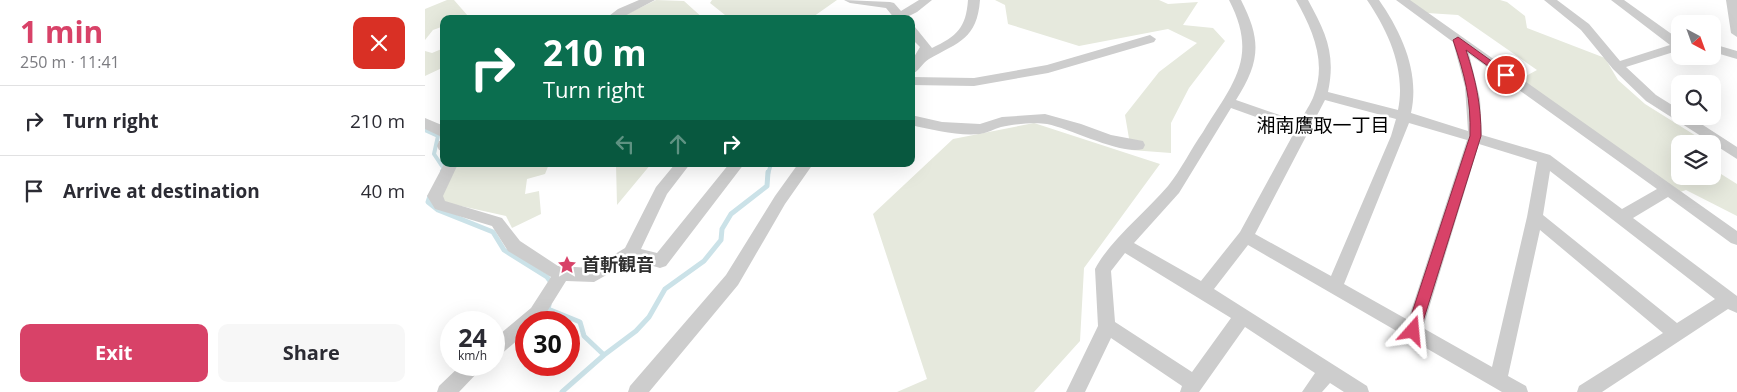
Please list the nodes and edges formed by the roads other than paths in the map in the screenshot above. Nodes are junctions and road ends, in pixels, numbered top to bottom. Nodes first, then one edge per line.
1 (649, 0) edge
2 (850, 0) edge
3 (926, 0) edge
4 (974, 0) edge
5 (1235, 0) edge
6 (1302, 0) edge
7 (1550, 0) edge
8 (1617, 0) edge
9 (1732, 0) edge
10 (1406, 3) edge
11 (1377, 5) edge
12 (616, 15) edge
13 (899, 15) edge
14 (904, 15) edge
15 (1736, 30) edge
16 (915, 35) edge
17 (1150, 39) dead end
18 (1671, 39) edge
19 (1458, 40) junction
20 (1671, 49) edge
21 (1721, 50) edge
22 (1737, 55) edge
23 (922, 57) junction
24 (915, 65) edge
25 (1617, 66) junction
26 (915, 81) edge
27 (1321, 95) junction
28 (1228, 102) junction
29 (1404, 116) junction
30 (915, 121) edge
31 (425, 123) edge
32 (1304, 129) junction
33 (440, 130) edge
34 (1475, 136) junction
35 (1138, 145) dead end
36 (1737, 154) edge
37 (1545, 159) junction
38 (450, 167) edge
39 (681, 167) edge
40 (735, 167) edge
41 (804, 167) edge
42 (1668, 190) junction
43 (1535, 217) junction
44 (1621, 217) junction
45 (1246, 236) junction
46 (1737, 239) edge
47 (1123, 244) junction
48 (631, 253) junction
49 (562, 274) junction
50 (1335, 285) junction
51 (1203, 292) junction
52 (1732, 303) edge
53 (538, 311) edge
54 (1242, 317) junction
55 (1107, 326) junction
56 (1413, 331) junction
57 (515, 332) edge
58 (1676, 333) junction
59 (505, 340) edge
60 (1327, 372) junction
61 (462, 376) edge
62 (1498, 380) junction
63 (1192, 388) edge
64 (446, 392) edge
65 (637, 392) edge
66 (1075, 392) edge
67 (1311, 392) edge
68 (1360, 392) edge
69 (1519, 392) edge
70 (1586, 392) edge

1 - 12 street
2 - 13 street
3 - 14 street
4 - 23 street
5 - 28 street
6 - 27 street
7 - 25 street
8 - 18 street
9 - 15 street
10 - 11 street
10 - 19 street
11 - 29 street
16 - 23 street
17 - 26 street
19 - 34 street
19 - 42 street
20 - 25 street
21 - 22 street
23 - 24 street
25 - 36 street
27 - 29 street
27 - 32 street
28 - 32 street
28 - 47 street
29 - 34 street
29 - 50 street
30 - 35 street
31 - 33 street
32 - 45 street
34 - 37 street
34 - 56 street
37 - 43 street
37 - 44 street
38 - 49 street
39 - 48 street
40 - 48 street
41 - 65 street
42 - 44 street
42 - 46 street
43 - 58 street
43 - 62 street
44 - 52 street
45 - 50 street
45 - 51 street
47 - 51 street
47 - 55 street
48 - 49 street
49 - 53 street
50 - 56 street
51 - 54 street
52 - 58 street
54 - 60 street
54 - 63 street
55 - 63 street
55 - 66 street
56 - 62 street
57 - 59 street
58 - 70 street
60 - 67 street
60 - 68 street
61 - 64 street
62 - 69 street

